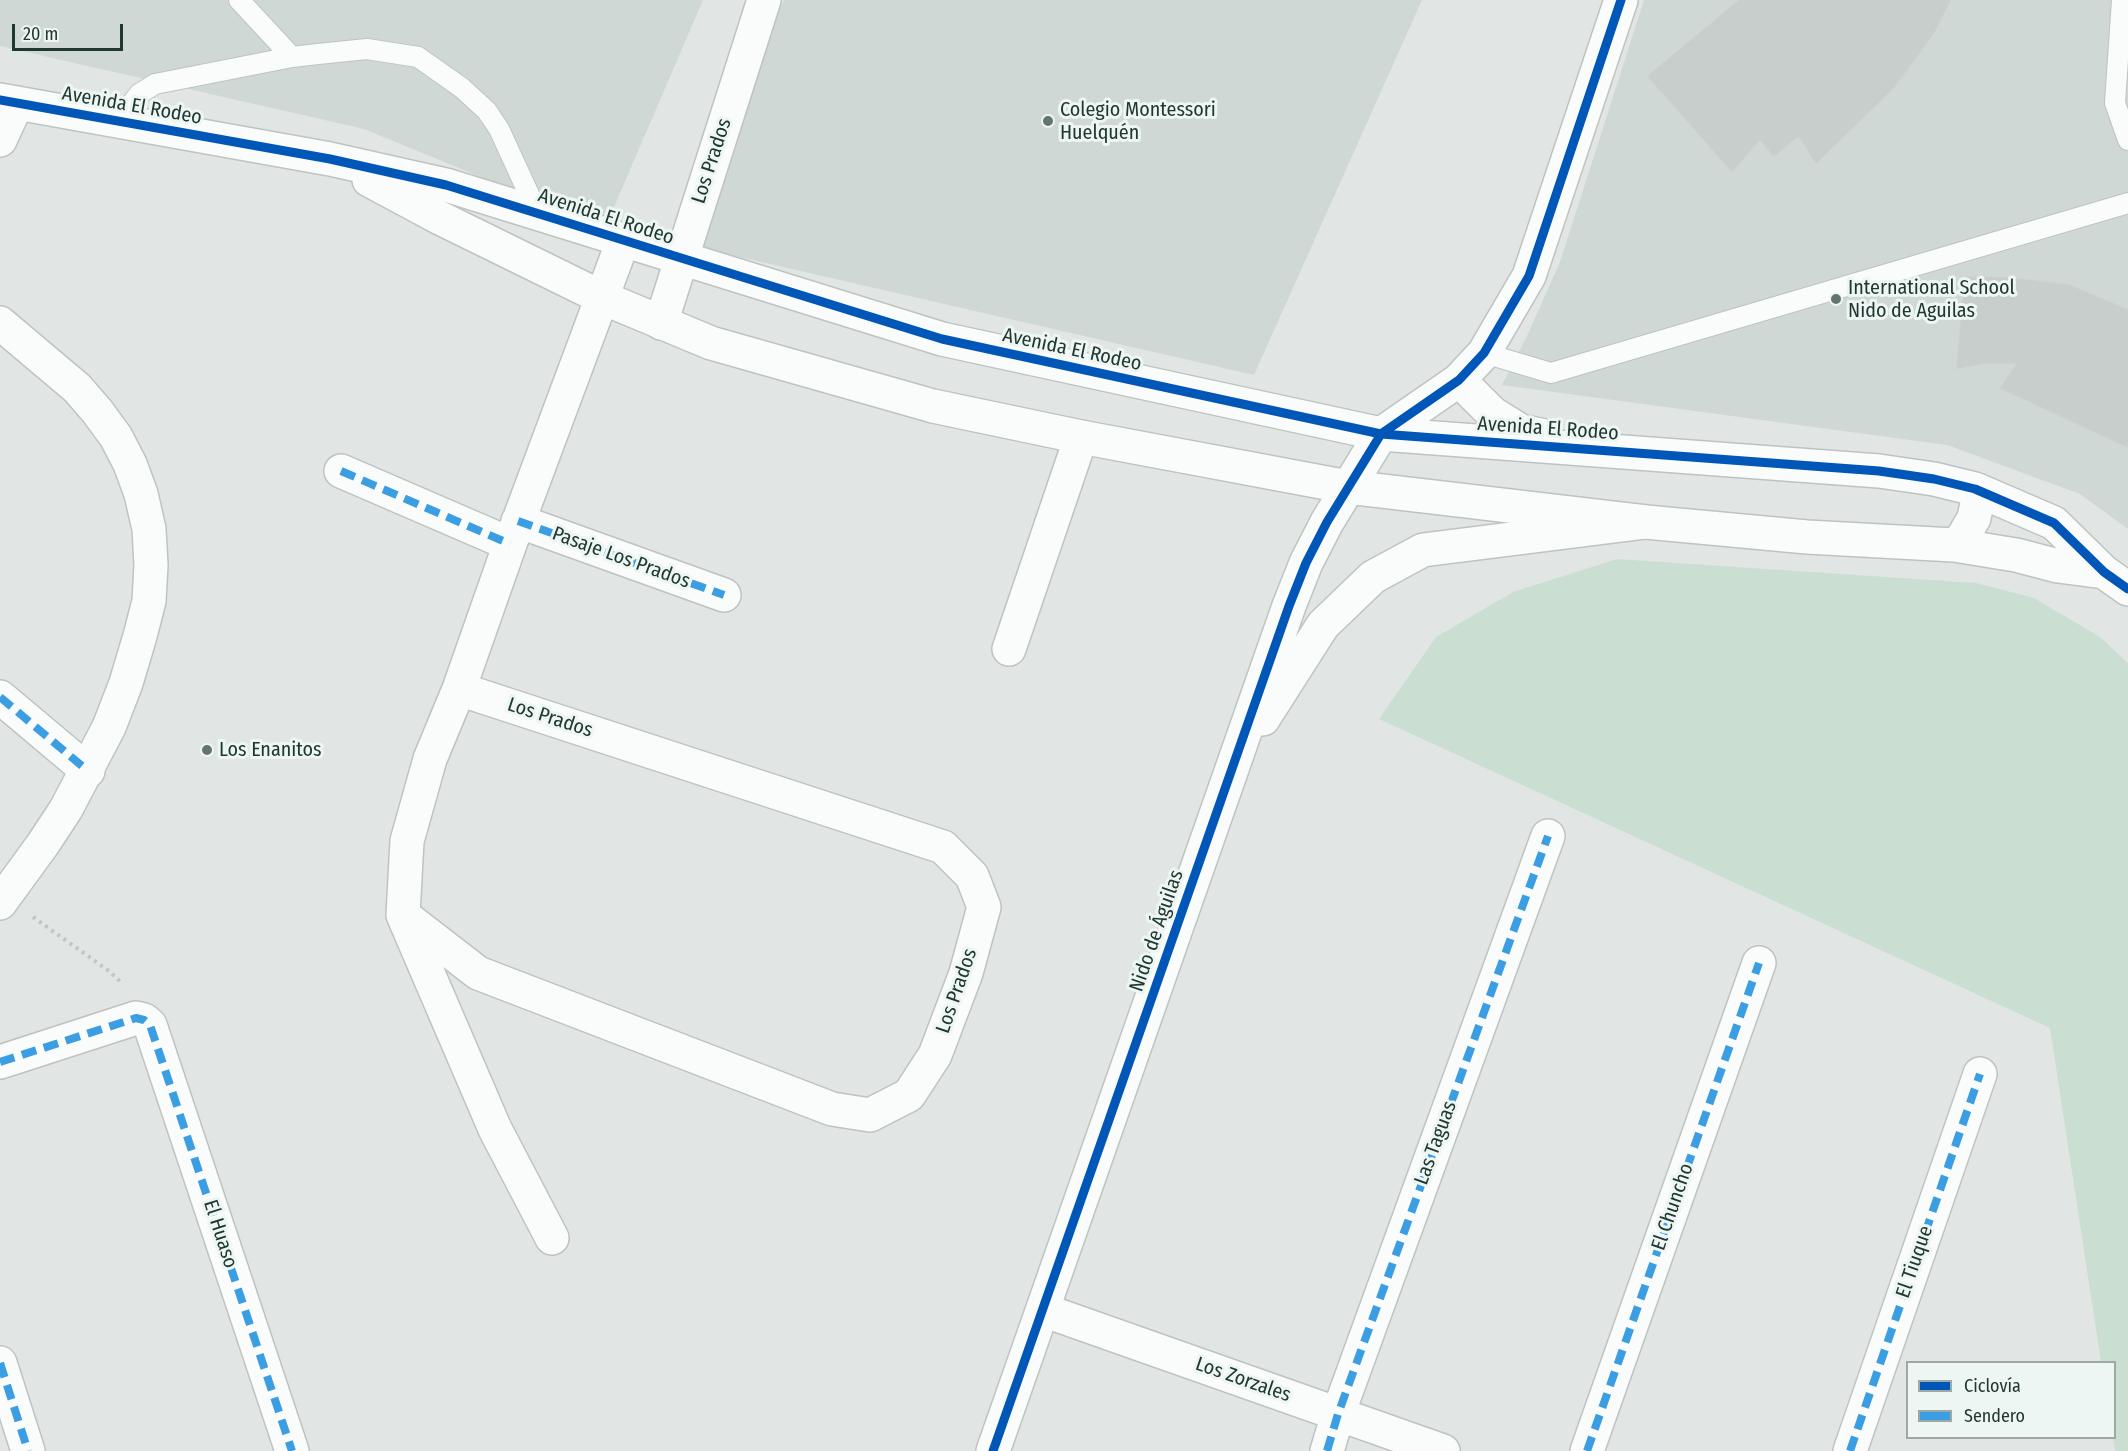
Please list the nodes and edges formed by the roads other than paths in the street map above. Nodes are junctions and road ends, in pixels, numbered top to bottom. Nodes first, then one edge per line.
1 (239, 0) edge
2 (764, 0) edge
3 (1620, 0) edge
4 (2122, 0) edge
5 (292, 57) junction
6 (9, 101) edge
7 (118, 122) junction
8 (0, 140) edge
9 (2128, 140) edge
10 (330, 159) junction
11 (2128, 203) edge
12 (538, 214) junction
13 (623, 241) junction
14 (680, 259) junction
15 (603, 298) junction
16 (0, 323) edge
17 (661, 323) junction
18 (1484, 353) junction
19 (1459, 380) junction
20 (1381, 434) junction
21 (1081, 437) junction
22 (1608, 451) junction
23 (341, 471) dead end
24 (1348, 487) junction
25 (1974, 489) junction
26 (1646, 522) junction
27 (514, 532) junction
28 (1954, 545) junction
29 (2116, 581) edge
30 (724, 595) dead end
31 (1009, 649) dead end
32 (459, 689) junction
33 (0, 697) edge
34 (1233, 766) junction
35 (88, 771) junction
36 (1548, 836) dead end
37 (3, 899) edge
38 (403, 915) junction
39 (1759, 963) dead end
40 (0, 1062) edge
41 (1980, 1074) dead end
42 (552, 1238) dead end
43 (1044, 1310) junction
44 (0, 1363) edge
45 (1338, 1413) junction
46 (28, 1451) edge
47 (292, 1451) edge
48 (993, 1451) edge
49 (1327, 1451) edge
50 (1443, 1451) edge
51 (1587, 1451) edge
52 (1850, 1451) edge

1 - 5 lane
2 - 14 street, Los Prados
3 - 18 street
4 - 9 lane
5 - 7 lane
5 - 12 lane
6 - 7 street, Avenida El Rodeo
6 - 8 street
7 - 10 street, Avenida El Rodeo
10 - 12 street, Avenida El Rodeo
10 - 15 street, Avenida El Rodeo
11 - 18 lane
12 - 13 street, Avenida El Rodeo
13 - 14 street, Avenida El Rodeo
13 - 15 street
14 - 17 street, Los Prados
14 - 20 street, Avenida El Rodeo
15 - 17 street, Avenida El Rodeo
15 - 27 street
16 - 35 street
17 - 21 street, Avenida El Rodeo
18 - 19 street
19 - 20 street
19 - 22 street
20 - 22 street, Avenida El Rodeo
20 - 24 street, Nido de Águilas
21 - 24 street, Avenida El Rodeo
21 - 31 street
22 - 25 street, Avenida El Rodeo
23 - 27 street, Pasaje Los Prados
24 - 26 street, Avenida El Rodeo
24 - 34 street, Nido de Águilas
25 - 28 street
25 - 29 street, Avenida El Rodeo
26 - 28 street, Avenida El Rodeo
26 - 34 street
27 - 30 street, Pasaje Los Prados
27 - 32 street
28 - 29 street, Avenida El Rodeo
32 - 38 street
32 - 38 street, Los Prados
33 - 35 street
34 - 43 street, Nido de Águilas
35 - 37 street
36 - 45 street, Las Taguas
38 - 42 street
39 - 51 street, El Chuncho
40 - 47 street, El Huaso
41 - 52 street, El Tiuque
43 - 45 street, Los Zorzales
43 - 48 street, Nido de Águilas
44 - 46 street
45 - 49 street, Las Taguas
45 - 50 street, Los Zorzales

